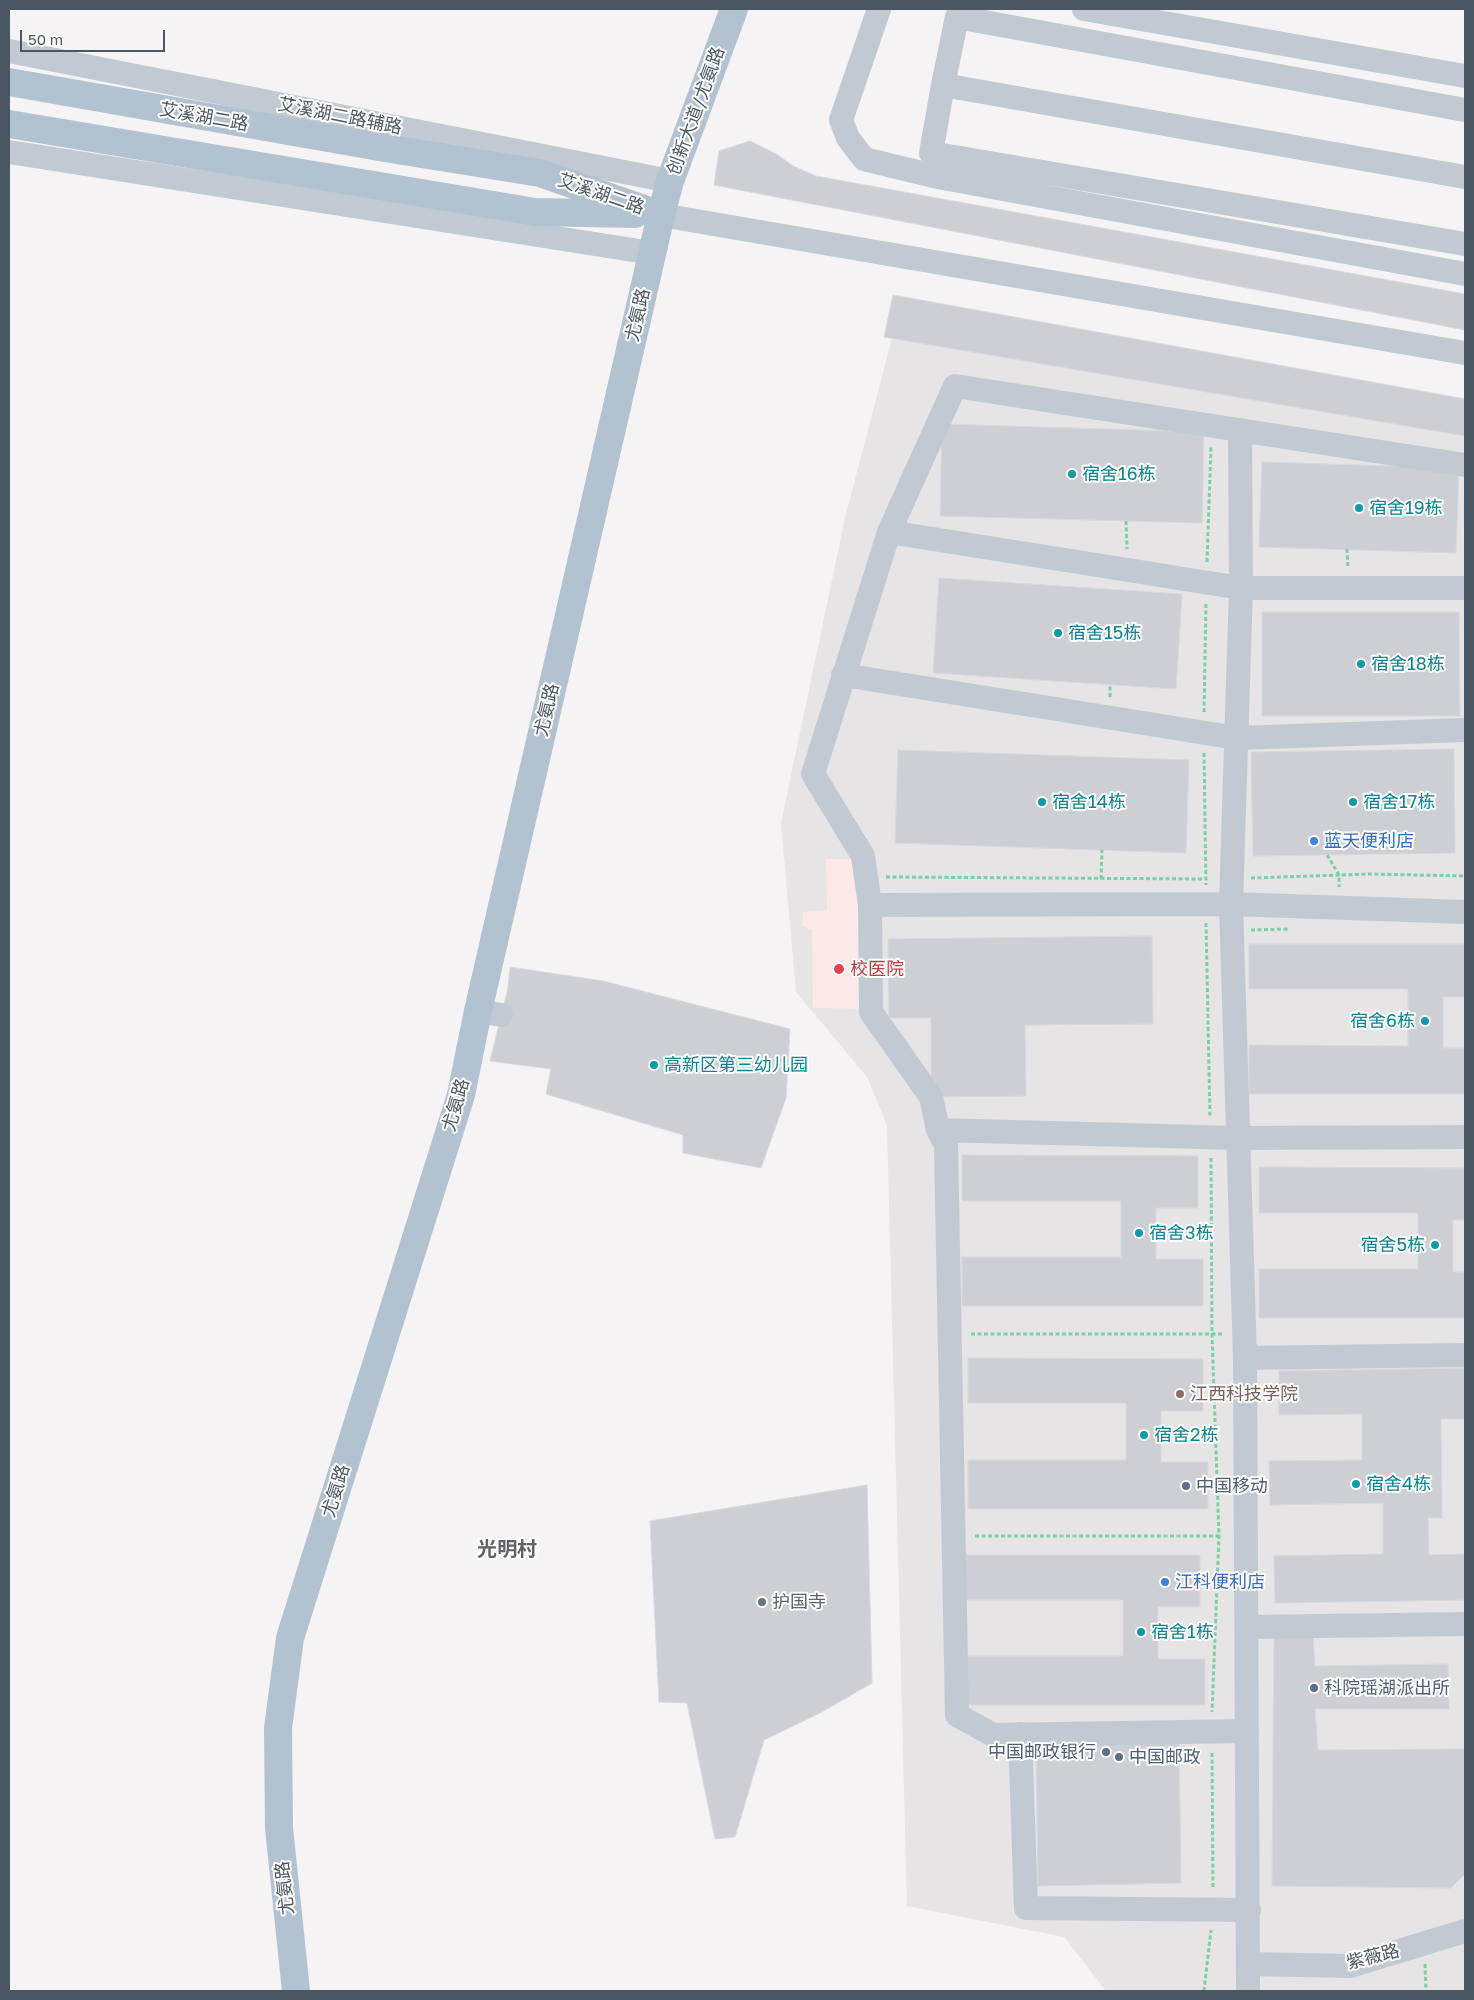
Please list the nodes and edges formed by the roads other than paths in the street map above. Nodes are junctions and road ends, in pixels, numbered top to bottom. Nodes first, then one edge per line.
1 (734, 9) edge
2 (879, 9) edge
3 (1084, 9) edge
4 (9, 51) edge
5 (1465, 76) edge
6 (9, 82) edge
7 (943, 84) junction
8 (1465, 110) edge
9 (9, 124) edge
10 (9, 152) edge
11 (1465, 177) edge
12 (670, 181) junction
13 (661, 215) junction
14 (1465, 244) edge
15 (652, 252) junction
16 (1465, 274) edge
17 (1465, 353) edge
18 (1240, 430) junction
19 (1465, 465) edge
20 (889, 532) junction
21 (1241, 588) junction
22 (1465, 588) edge
23 (843, 675) junction
24 (1465, 730) edge
25 (1237, 738) junction
26 (1231, 904) junction
27 (870, 905) junction
28 (1465, 912) edge
29 (938, 1130) junction
30 (1465, 1137) edge
31 (1239, 1138) junction
32 (1245, 1346) junction
33 (1465, 1355) edge
34 (1465, 1624) edge
35 (1247, 1626) junction
36 (1247, 1731) junction
37 (1020, 1734) junction
38 (1248, 1910) junction
39 (1465, 1931) edge
40 (1248, 1964) junction
41 (296, 1991) edge
42 (1248, 1991) edge

1 - 12 main road, 创新大道/尤氨路
2 - 16 street
3 - 5 street
4 - 12 street, 艾溪湖二路辅路
6 - 13 main road, 艾溪湖二路
7 - 8 street
7 - 11 street
7 - 14 street
9 - 13 main road, 艾溪湖二路
10 - 15 street
12 - 13 main road, 创新大道/尤氨路
13 - 15 main road, 尤氨路
13 - 17 street
15 - 41 main road, 尤氨路
18 - 19 street
18 - 20 street
18 - 21 street
20 - 21 street
20 - 23 street
21 - 22 street
21 - 25 street
23 - 25 street
23 - 27 street
24 - 25 street
25 - 26 street
26 - 27 street
26 - 28 street
26 - 31 street
27 - 29 street
29 - 31 street
29 - 37 street
30 - 31 street
31 - 32 street
32 - 33 street
32 - 35 street
34 - 35 street
35 - 36 street
36 - 37 street
36 - 38 street
37 - 38 street
38 - 40 street
39 - 40 street, 紫薇路
40 - 42 street

